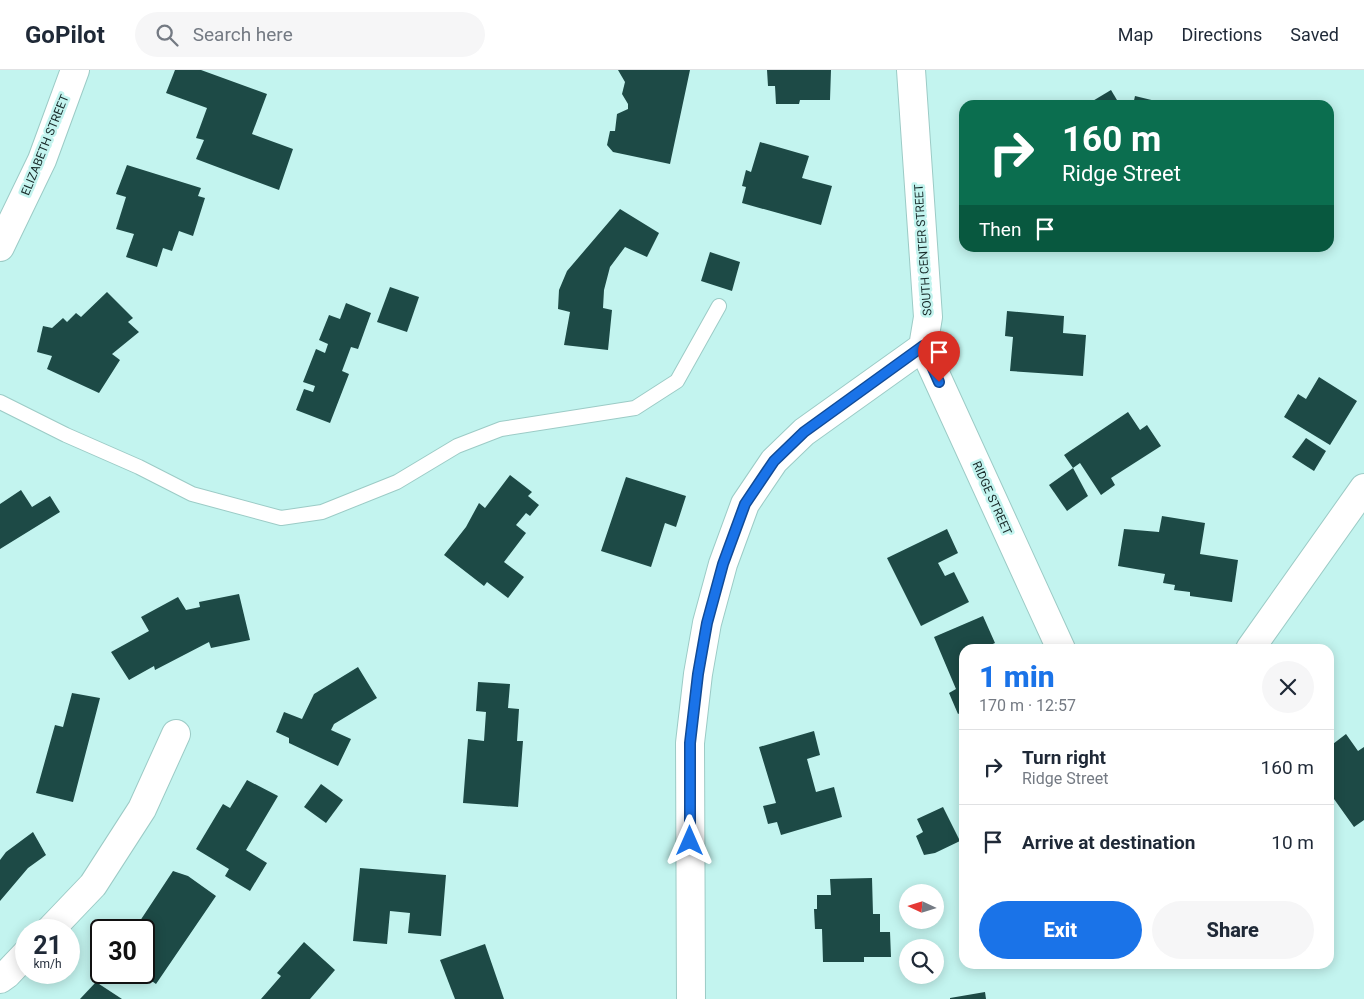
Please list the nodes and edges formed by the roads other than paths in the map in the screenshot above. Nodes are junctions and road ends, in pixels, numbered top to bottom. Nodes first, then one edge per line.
1 (75, 70) edge
2 (911, 70) edge
3 (0, 246) edge
4 (719, 306) dead end
5 (923, 346) junction
6 (0, 402) edge
7 (1364, 488) edge
8 (1059, 644) edge
9 (1254, 644) edge
10 (176, 734) dead end
11 (61, 919) edge
12 (15, 966) edge
13 (0, 979) edge
14 (691, 999) edge

1 - 3 street, ELIZABETH STREET
2 - 5 street, SOUTH CENTER STREET
4 - 6 lane
5 - 8 street, RIDGE STREET
5 - 14 street
7 - 9 street
10 - 11 street
12 - 13 street

